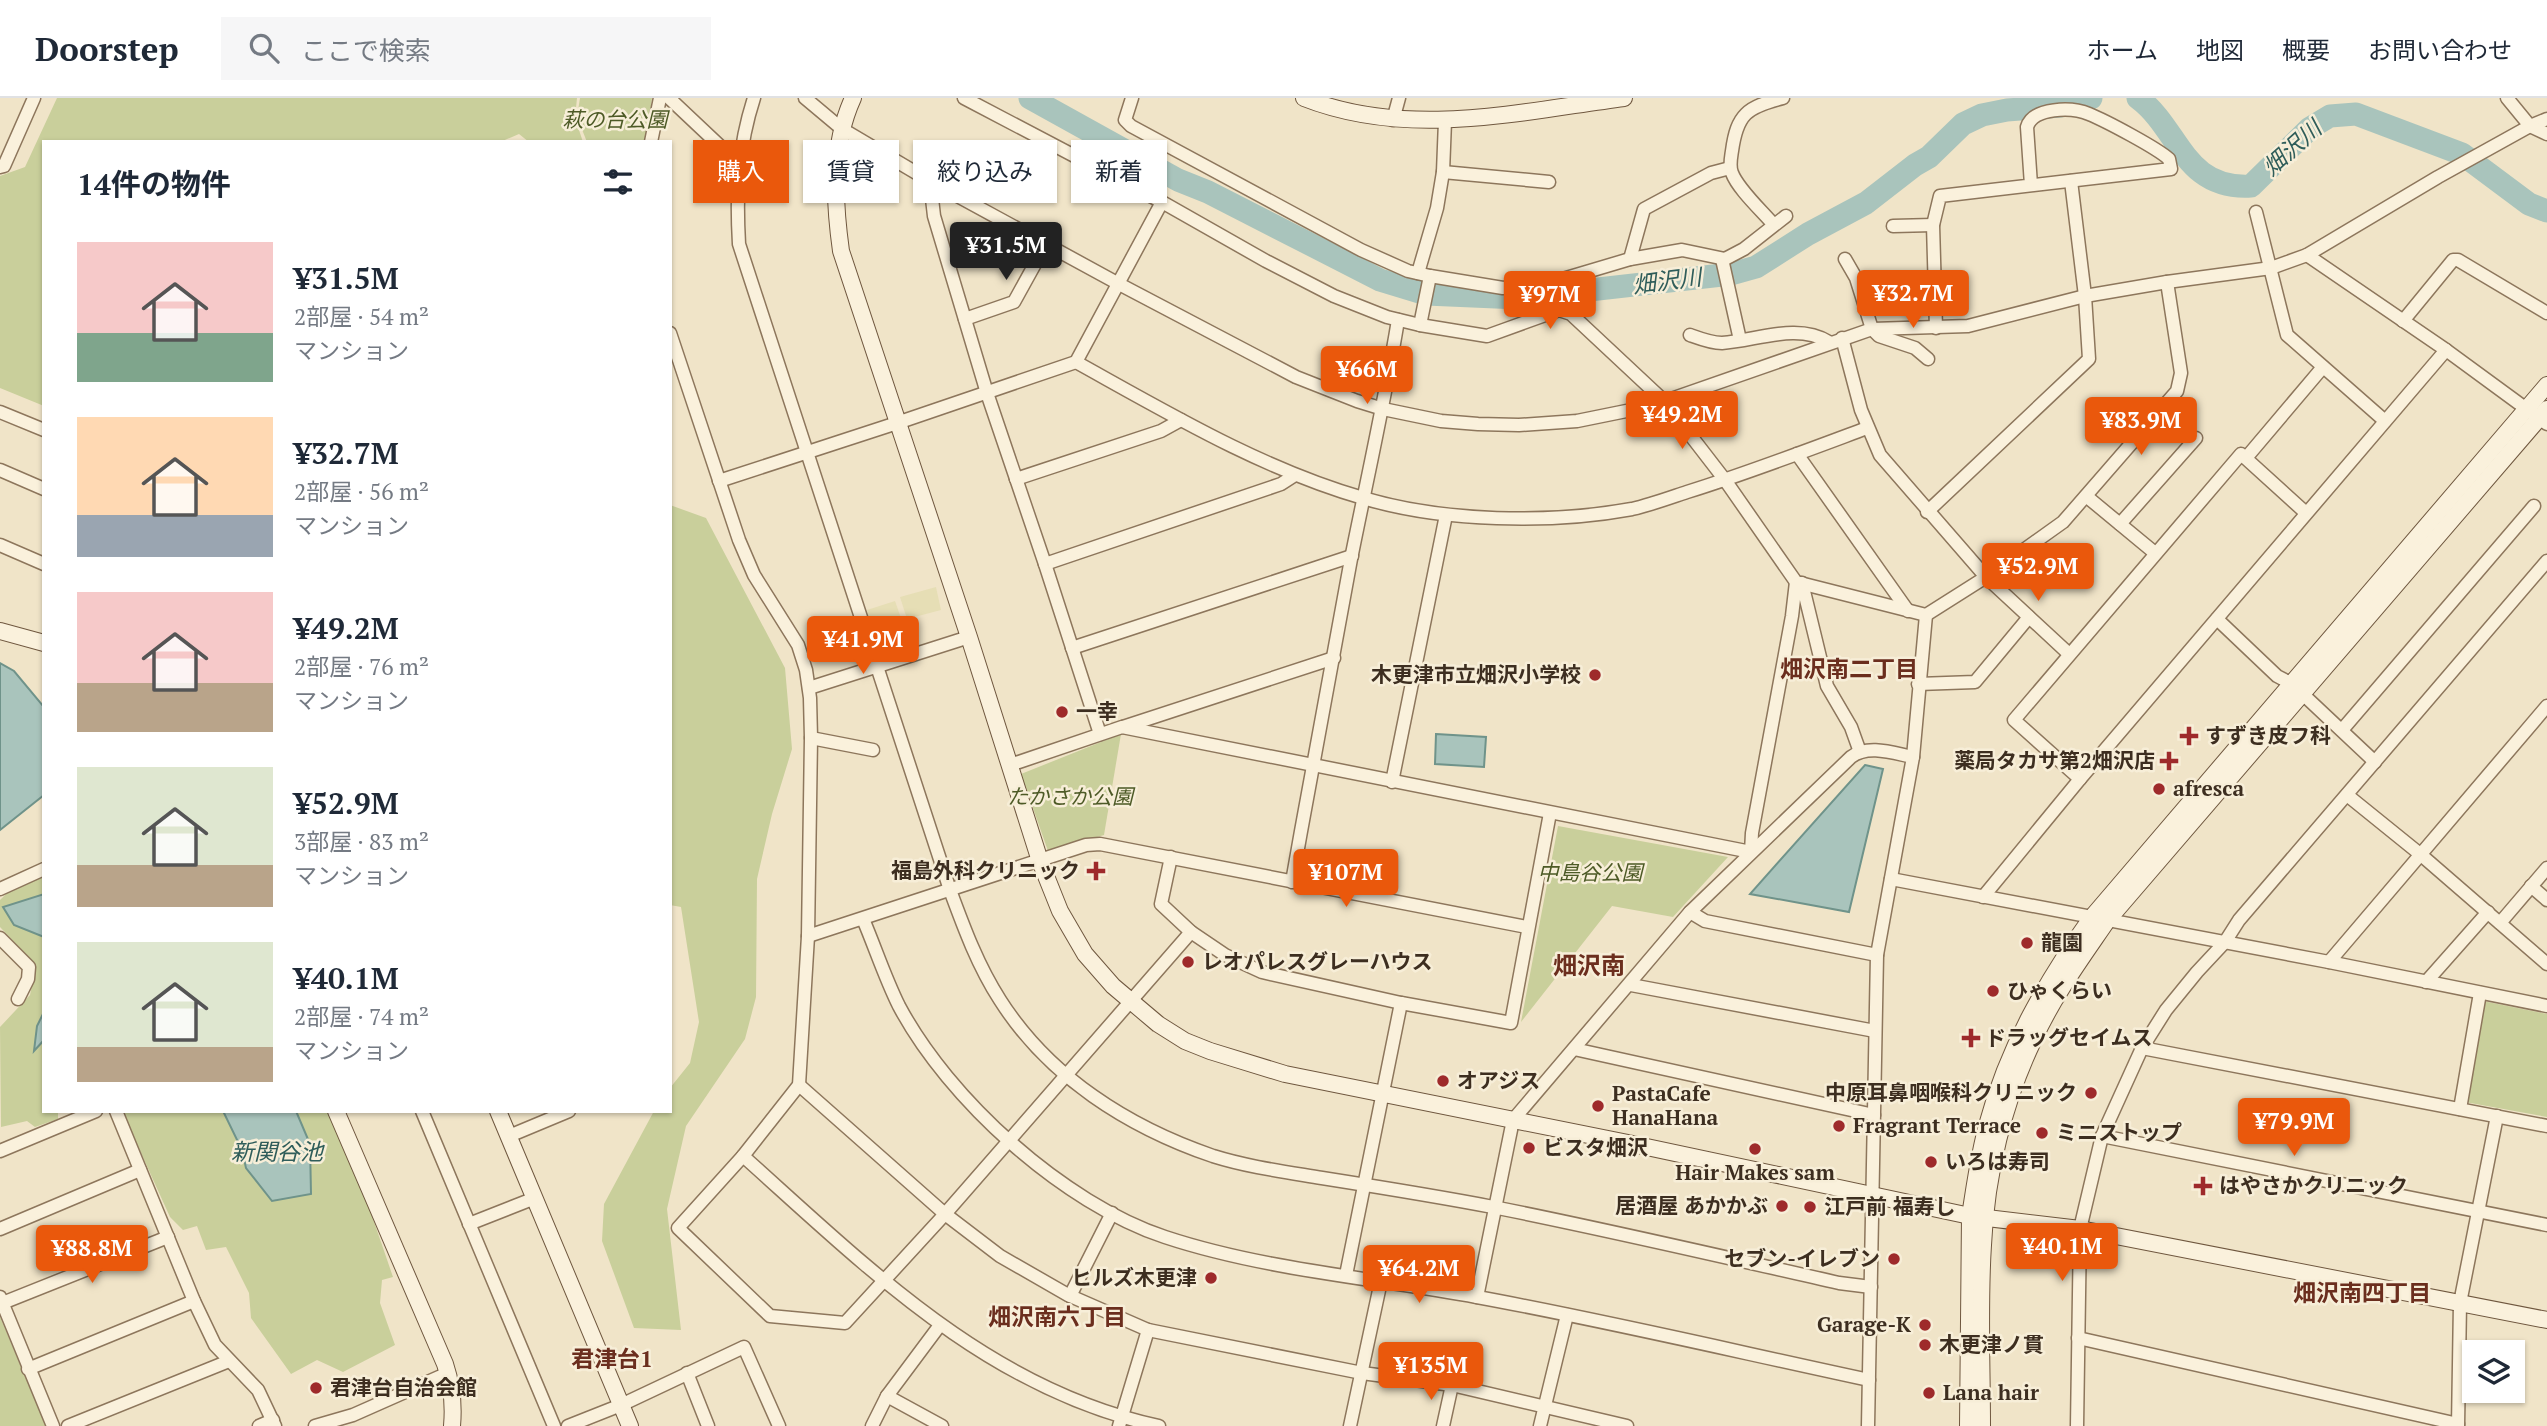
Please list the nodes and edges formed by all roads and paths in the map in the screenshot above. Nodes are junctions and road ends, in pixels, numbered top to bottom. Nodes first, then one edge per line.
1 (34, 98) edge
2 (660, 98) edge
3 (668, 98) edge
4 (754, 98) edge
5 (805, 98) edge
6 (853, 98) edge
7 (964, 98) edge
8 (1132, 98) edge
9 (1304, 98) edge
10 (1399, 98) edge
11 (1623, 98) edge
12 (1783, 98) edge
13 (2507, 98) edge
14 (2547, 119) edge
15 (1392, 120) junction
16 (1445, 121) junction
17 (2530, 126) junction
18 (842, 129) junction
19 (2547, 134) edge
20 (651, 140) edge
21 (713, 140) edge
22 (744, 140) edge
23 (1071, 154) edge
24 (0, 167) edge
25 (1730, 168) junction
26 (913, 171) edge
27 (1443, 172) junction
28 (2071, 181) junction
29 (1549, 182) dead end
30 (2031, 185) junction
31 (736, 203) edge
32 (933, 203) edge
33 (971, 203) edge
34 (1161, 203) edge
35 (1164, 203) edge
36 (2256, 212) dead end
37 (1786, 216) dead end
38 (1773, 224) junction
39 (1933, 225) junction
40 (1893, 226) dead end
41 (1046, 244) junction
42 (2307, 255) junction
43 (1630, 259) junction
44 (1722, 259) junction
45 (1845, 259) dead end
46 (2270, 268) junction
47 (1424, 275) junction
48 (2167, 282) junction
49 (1119, 284) junction
50 (2085, 296) junction
51 (2547, 313) edge
52 (965, 319) junction
53 (1398, 320) junction
54 (2403, 321) junction
55 (1420, 325) junction
56 (1936, 328) junction
57 (1872, 329) junction
58 (1690, 335) dead end
59 (1842, 338) junction
60 (672, 339) edge
61 (1740, 340) junction
62 (1829, 342) junction
63 (2446, 350) junction
64 (1928, 359) dead end
65 (1076, 362) junction
66 (2323, 368) junction
67 (2547, 385) edge
68 (986, 393) junction
69 (1664, 401) junction
70 (1383, 409) junction
71 (0, 412) edge
72 (2540, 415) edge
73 (1181, 420) junction
74 (2385, 421) junction
75 (897, 423) junction
76 (1867, 428) junction
77 (42, 429) edge
78 (2196, 438) dead end
79 (806, 452) junction
80 (1797, 454) junction
81 (2246, 458) junction
82 (0, 470) edge
83 (1295, 475) junction
84 (1016, 479) junction
85 (1726, 480) junction
86 (719, 481) junction
87 (42, 488) edge
88 (2086, 496) junction
89 (1365, 499) junction
90 (2533, 506) dead end
91 (1927, 512) junction
92 (2306, 513) junction
93 (1446, 515) junction
94 (2120, 524) junction
95 (0, 545) edge
96 (2155, 553) junction
97 (1352, 556) junction
98 (42, 561) edge
99 (2547, 561) edge
100 (1045, 564) junction
101 (1986, 578) junction
102 (1799, 582) junction
103 (1908, 611) junction
104 (1926, 615) junction
105 (2029, 617) junction
106 (2217, 619) junction
107 (0, 631) edge
108 (969, 637) junction
109 (42, 642) edge
110 (1072, 648) junction
111 (2068, 653) junction
112 (1334, 658) junction
113 (877, 667) junction
114 (1918, 684) junction
115 (808, 688) junction
116 (2297, 689) junction
117 (2547, 706) edge
118 (1122, 727) junction
119 (2342, 730) junction
120 (1100, 734) junction
121 (811, 738) junction
122 (873, 750) dead end
123 (1860, 752) junction
124 (1913, 757) junction
125 (2375, 762) junction
126 (1010, 765) junction
127 (1312, 766) junction
128 (2080, 779) junction
129 (1392, 782) junction
130 (2347, 795) junction
131 (1550, 813) junction
132 (1751, 852) junction
133 (2420, 854) junction
134 (1171, 857) junction
135 (1040, 862) junction
136 (2547, 868) edge
137 (42, 870) edge
138 (1891, 879) junction
139 (1292, 882) junction
140 (2531, 887) junction
141 (0, 888) edge
142 (950, 890) junction
143 (1983, 897) junction
144 (2547, 900) edge
145 (1690, 912) junction
146 (2488, 912) junction
147 (863, 919) junction
148 (2099, 919) junction
149 (2500, 923) junction
150 (1527, 927) junction
151 (1191, 932) junction
152 (808, 936) junction
153 (0, 938) edge
154 (2225, 942) junction
155 (1877, 955) junction
156 (2329, 962) junction
157 (2547, 964) edge
158 (2426, 982) junction
159 (1630, 985) junction
160 (2480, 993) junction
161 (18, 999) dead end
162 (1132, 1002) junction
163 (1401, 1003) junction
164 (2547, 1006) edge
165 (1875, 1031) junction
166 (2142, 1048) junction
167 (1574, 1049) junction
168 (1065, 1075) junction
169 (799, 1085) junction
170 (1382, 1093) junction
171 (2460, 1109) junction
172 (91, 1113) edge
173 (117, 1113) edge
174 (337, 1113) edge
175 (423, 1113) edge
176 (500, 1113) edge
177 (564, 1113) edge
178 (1874, 1115) junction
179 (2497, 1116) junction
180 (1513, 1120) junction
181 (2547, 1126) edge
182 (509, 1136) junction
183 (2102, 1136) junction
184 (1007, 1141) junction
185 (0, 1151) edge
186 (743, 1156) junction
187 (140, 1170) junction
188 (1364, 1185) junction
189 (1872, 1197) junction
190 (535, 1198) junction
191 (1494, 1208) junction
192 (2479, 1212) junction
193 (1112, 1213) junction
194 (945, 1214) junction
195 (1977, 1218) junction
196 (469, 1224) junction
197 (2547, 1225) edge
198 (2080, 1229) junction
199 (0, 1230) edge
200 (169, 1237) junction
201 (1346, 1275) junction
202 (884, 1282) junction
203 (1381, 1282) junction
204 (1871, 1287) junction
205 (1070, 1296) junction
206 (1477, 1297) junction
207 (1, 1301) edge
208 (194, 1301) junction
209 (2459, 1303) junction
210 (1567, 1315) junction
211 (2547, 1320) edge
212 (940, 1325) junction
213 (1148, 1330) junction
214 (2078, 1338) junction
215 (229, 1361) junction
216 (28, 1369) junction
217 (448, 1373) junction
218 (1362, 1373) junction
219 (687, 1374) junction
220 (1869, 1380) junction
221 (1452, 1385) junction
222 (887, 1396) junction
223 (621, 1405) junction
224 (1544, 1408) junction
225 (355, 1420) edge
226 (1120, 1422) edge
227 (274, 1423) edge
228 (2458, 1425) edge
229 (53, 1426) edge
230 (68, 1426) edge
231 (258, 1426) edge
232 (315, 1426) edge
233 (452, 1426) edge
234 (554, 1426) edge
235 (568, 1426) edge
236 (629, 1426) edge
237 (708, 1426) edge
238 (779, 1426) edge
239 (872, 1426) edge
240 (942, 1426) edge
241 (1159, 1426) edge
242 (1350, 1426) edge
243 (1443, 1426) edge
244 (1540, 1426) edge
245 (1627, 1426) edge
246 (1868, 1426) edge
247 (1969, 1426) edge
248 (1982, 1426) edge
249 (2077, 1426) edge

1 - 24 street
2 - 20 street
3 - 21 street
4 - 22 street
5 - 18 street
6 - 18 street
7 - 23 street
8 - 47 street
9 - 15 street
10 - 15 street
11 - 16 street
12 - 25 street
13 - 17 street
14 - 17 street
15 - 16 street
16 - 27 street
17 - 19 street
17 - 42 street
18 - 26 street
18 - 75 street
25 - 38 street
25 - 43 street
27 - 29 street
27 - 47 street
28 - 30 street
28 - 30 street
28 - 50 street
30 - 39 street
31 - 79 street
32 - 52 street
33 - 41 street
34 - 49 street
35 - 53 street
36 - 46 street
37 - 38 street
38 - 44 street
39 - 40 street
39 - 56 street
41 - 49 street
41 - 52 street
42 - 46 street
42 - 54 street
43 - 44 street
43 - 47 street
44 - 61 street
45 - 57 street
46 - 48 street
46 - 66 street
47 - 55 street
48 - 50 street
48 - 88 street
49 - 65 street
49 - 70 street
50 - 56 street
50 - 91 street
51 - 54 street
52 - 68 street
53 - 55 street
53 - 70 street
54 - 63 street
55 - 69 street
56 - 57 street
57 - 59 street
57 - 64 street
58 - 61 street
59 - 62 street
59 - 76 street
60 - 86 street
61 - 62 street
62 - 69 street
63 - 72 street
63 - 74 street
65 - 68 street
65 - 73 street
66 - 74 street
66 - 81 street
67 - 72 street
68 - 75 street
68 - 84 street
69 - 70 street
69 - 85 street
70 - 89 street
71 - 77 street
72 - 116 street
73 - 83 street
73 - 84 street
74 - 92 street
75 - 79 street
75 - 108 street
76 - 80 street
76 - 91 street
78 - 94 street
79 - 86 street
79 - 113 street
80 - 85 street
80 - 103 street
81 - 92 street
81 - 96 street
82 - 87 street
83 - 89 street
83 - 100 street
84 - 100 street
85 - 93 street
85 - 102 street
86 - 115 street
88 - 94 street
88 - 101 street
89 - 93 street
89 - 97 street
90 - 119 street
91 - 101 street
92 - 106 street
93 - 129 street
94 - 96 street
95 - 98 street
96 - 111 street
97 - 110 street
97 - 112 street
99 - 125 street
100 - 110 street
101 - 104 street
101 - 105 street
102 - 103 street
102 - 123 street
102 - 132 street
103 - 104 street
104 - 114 street
105 - 111 street
105 - 114 street
106 - 116 street
106 - 128 street
107 - 109 street
108 - 113 street
108 - 126 street
110 - 120 street
111 - 128 street
112 - 118 street
112 - 127 street
113 - 115 street
113 - 142 street
114 - 124 street
115 - 121 street
116 - 119 street
116 - 148 street
117 - 133 street
118 - 120 street
118 - 127 street
119 - 125 street
120 - 126 street
121 - 122 street
121 - 152 street
123 - 124 street
123 - 132 street
124 - 138 street
125 - 130 street
126 - 135 street
127 - 129 street
127 - 139 street
128 - 143 street
129 - 131 street
130 - 133 street
130 - 154 street
131 - 132 street
131 - 150 street
132 - 145 street
133 - 146 street
133 - 156 street
134 - 135 street
134 - 139 street
134 - 151 street
135 - 142 street
135 - 162 street
136 - 140 street
137 - 141 street
138 - 143 street
138 - 155 street
139 - 150 street
140 - 144 street
140 - 149 street
142 - 147 street
142 - 168 street
143 - 148 street
145 - 155 street
145 - 159 street
146 - 149 street
146 - 158 street
147 - 152 street
147 - 184 street
148 - 154 street
148 - 195 street
149 - 157 street
150 - 163 street
151 - 162 street
151 - 163 street
152 - 169 street
153 - 161 street
154 - 156 street
154 - 166 street
155 - 165 street
156 - 158 street
158 - 160 street
159 - 165 street
159 - 167 street
160 - 164 street
160 - 171 street
162 - 168 street
162 - 170 street
163 - 170 street
165 - 178 street
166 - 171 street
166 - 183 street
167 - 178 street
167 - 180 street
168 - 184 street
168 - 188 street
169 - 186 street
169 - 194 street
170 - 180 street
170 - 188 street
171 - 179 street
172 - 185 street
173 - 187 street
174 - 217 street
175 - 196 street
176 - 182 street
177 - 182 street
178 - 189 street
179 - 181 street
179 - 192 street
180 - 189 street
180 - 191 street
182 - 190 street
183 - 192 street
183 - 198 street
184 - 193 street
184 - 194 street
186 - 202 street
186 - 202 street
187 - 199 street
187 - 200 street
188 - 191 street
188 - 201 street
189 - 195 street
189 - 204 street
190 - 196 street
190 - 223 street
191 - 204 street
191 - 206 street
192 - 197 street
192 - 209 street
193 - 201 street
193 - 205 street
194 - 202 street
194 - 205 street
195 - 198 street
195 - 247 street
195 - 248 street
196 - 234 street
198 - 209 street
198 - 214 street
200 - 207 street
200 - 208 street
201 - 203 street
202 - 212 street
203 - 206 street
203 - 218 street
204 - 220 street
205 - 213 street
206 - 210 street
207 - 216 street
208 - 215 street
208 - 216 street
209 - 211 street
209 - 228 street
210 - 220 street
210 - 224 street
212 - 222 street
212 - 226 street
213 - 218 street
213 - 226 street
214 - 228 street
214 - 249 street
215 - 227 street
215 - 230 street
216 - 229 street
217 - 225 street
217 - 233 street
218 - 221 street
218 - 242 street
219 - 223 street
219 - 237 street
219 - 238 street
220 - 246 street
221 - 224 street
221 - 243 street
222 - 239 street
222 - 240 street
223 - 235 street
223 - 236 street
224 - 244 street
224 - 245 street
225 - 232 street
226 - 241 street
227 - 231 street

